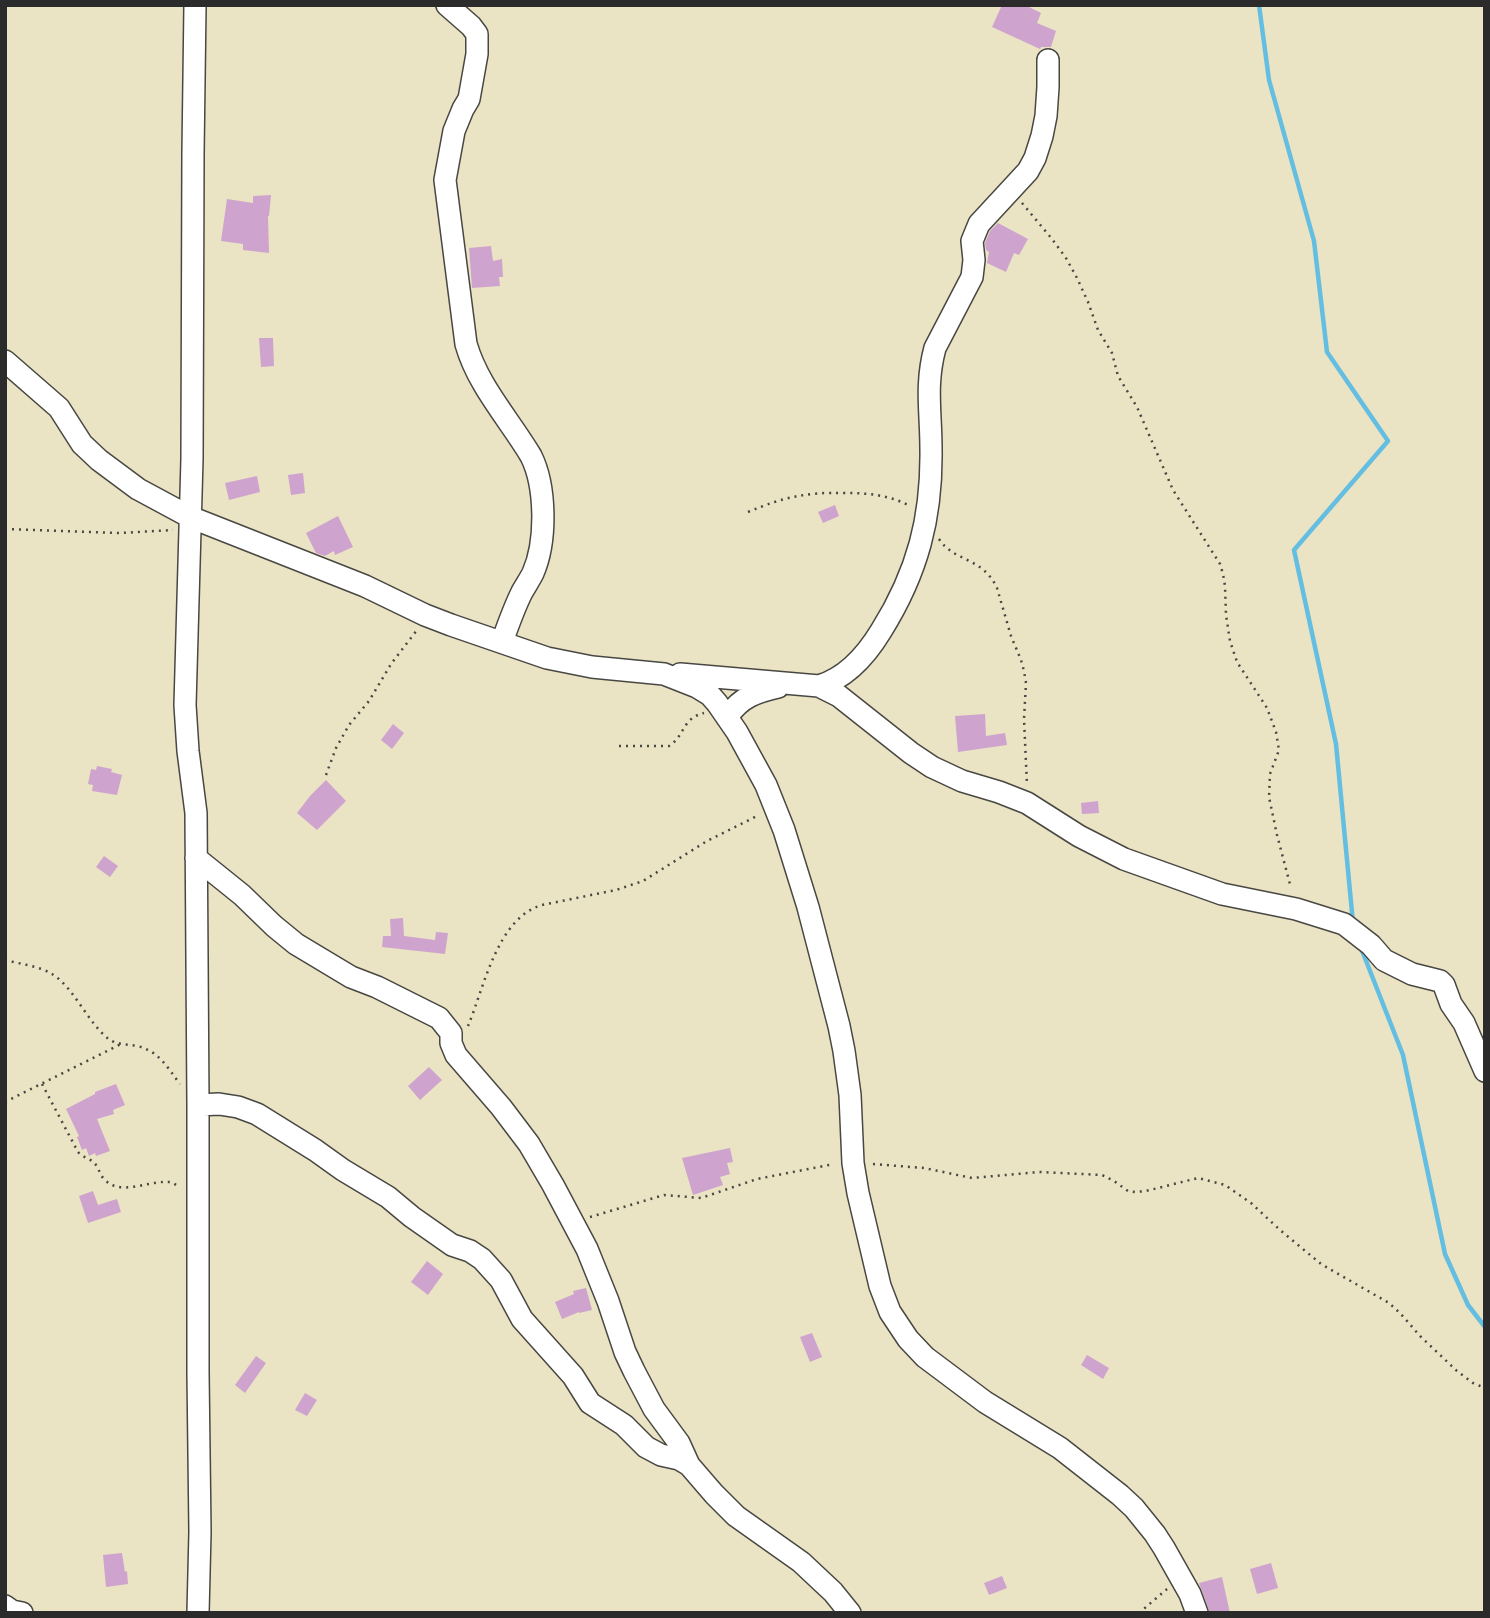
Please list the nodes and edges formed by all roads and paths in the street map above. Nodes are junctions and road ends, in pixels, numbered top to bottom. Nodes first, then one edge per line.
1 (195, 5) edge
2 (447, 5) edge
3 (1048, 60) dead end
4 (1011, 191) junction
5 (5, 360) edge
6 (748, 512) dead end
7 (927, 518) junction
8 (190, 523) junction
9 (5, 529) edge
10 (425, 615) junction
11 (502, 642) junction
12 (664, 674) junction
13 (790, 684) junction
14 (819, 686) junction
15 (728, 716) junction
16 (619, 746) dead end
17 (326, 775) dead end
18 (1027, 803) junction
19 (775, 808) junction
20 (196, 858) junction
21 (1296, 909) junction
22 (5, 960) edge
23 (121, 1044) junction
24 (456, 1055) junction
25 (1485, 1071) edge
26 (42, 1084) junction
27 (5, 1102) edge
28 (198, 1105) junction
29 (853, 1163) junction
30 (199, 1213) junction
31 (574, 1222) junction
32 (1485, 1388) edge
33 (689, 1465) junction
34 (1181, 1578) junction
35 (5, 1606) edge
36 (22, 1613) edge
37 (198, 1613) edge
38 (850, 1613) edge
39 (1139, 1613) edge
40 (1197, 1613) edge

1 - 8 street
2 - 11 street
3 - 4 street
4 - 7 street
4 - 21 path
5 - 8 street
6 - 7 path
7 - 14 street
7 - 18 path
8 - 9 path
8 - 10 street
8 - 20 street
10 - 11 street
10 - 17 path
11 - 12 street
12 - 13 street
12 - 15 street
13 - 14 street
13 - 15 street
14 - 18 street
15 - 16 path
15 - 19 street
18 - 21 street
19 - 24 path
19 - 29 street
20 - 24 street
20 - 28 street
21 - 25 street
22 - 23 path
23 - 26 path
23 - 28 path
24 - 31 street
26 - 27 path
26 - 30 path
28 - 30 street
28 - 33 street
29 - 31 path
29 - 32 path
29 - 34 street
30 - 37 street
31 - 33 street
33 - 38 street
34 - 39 path
34 - 40 street
35 - 36 street

